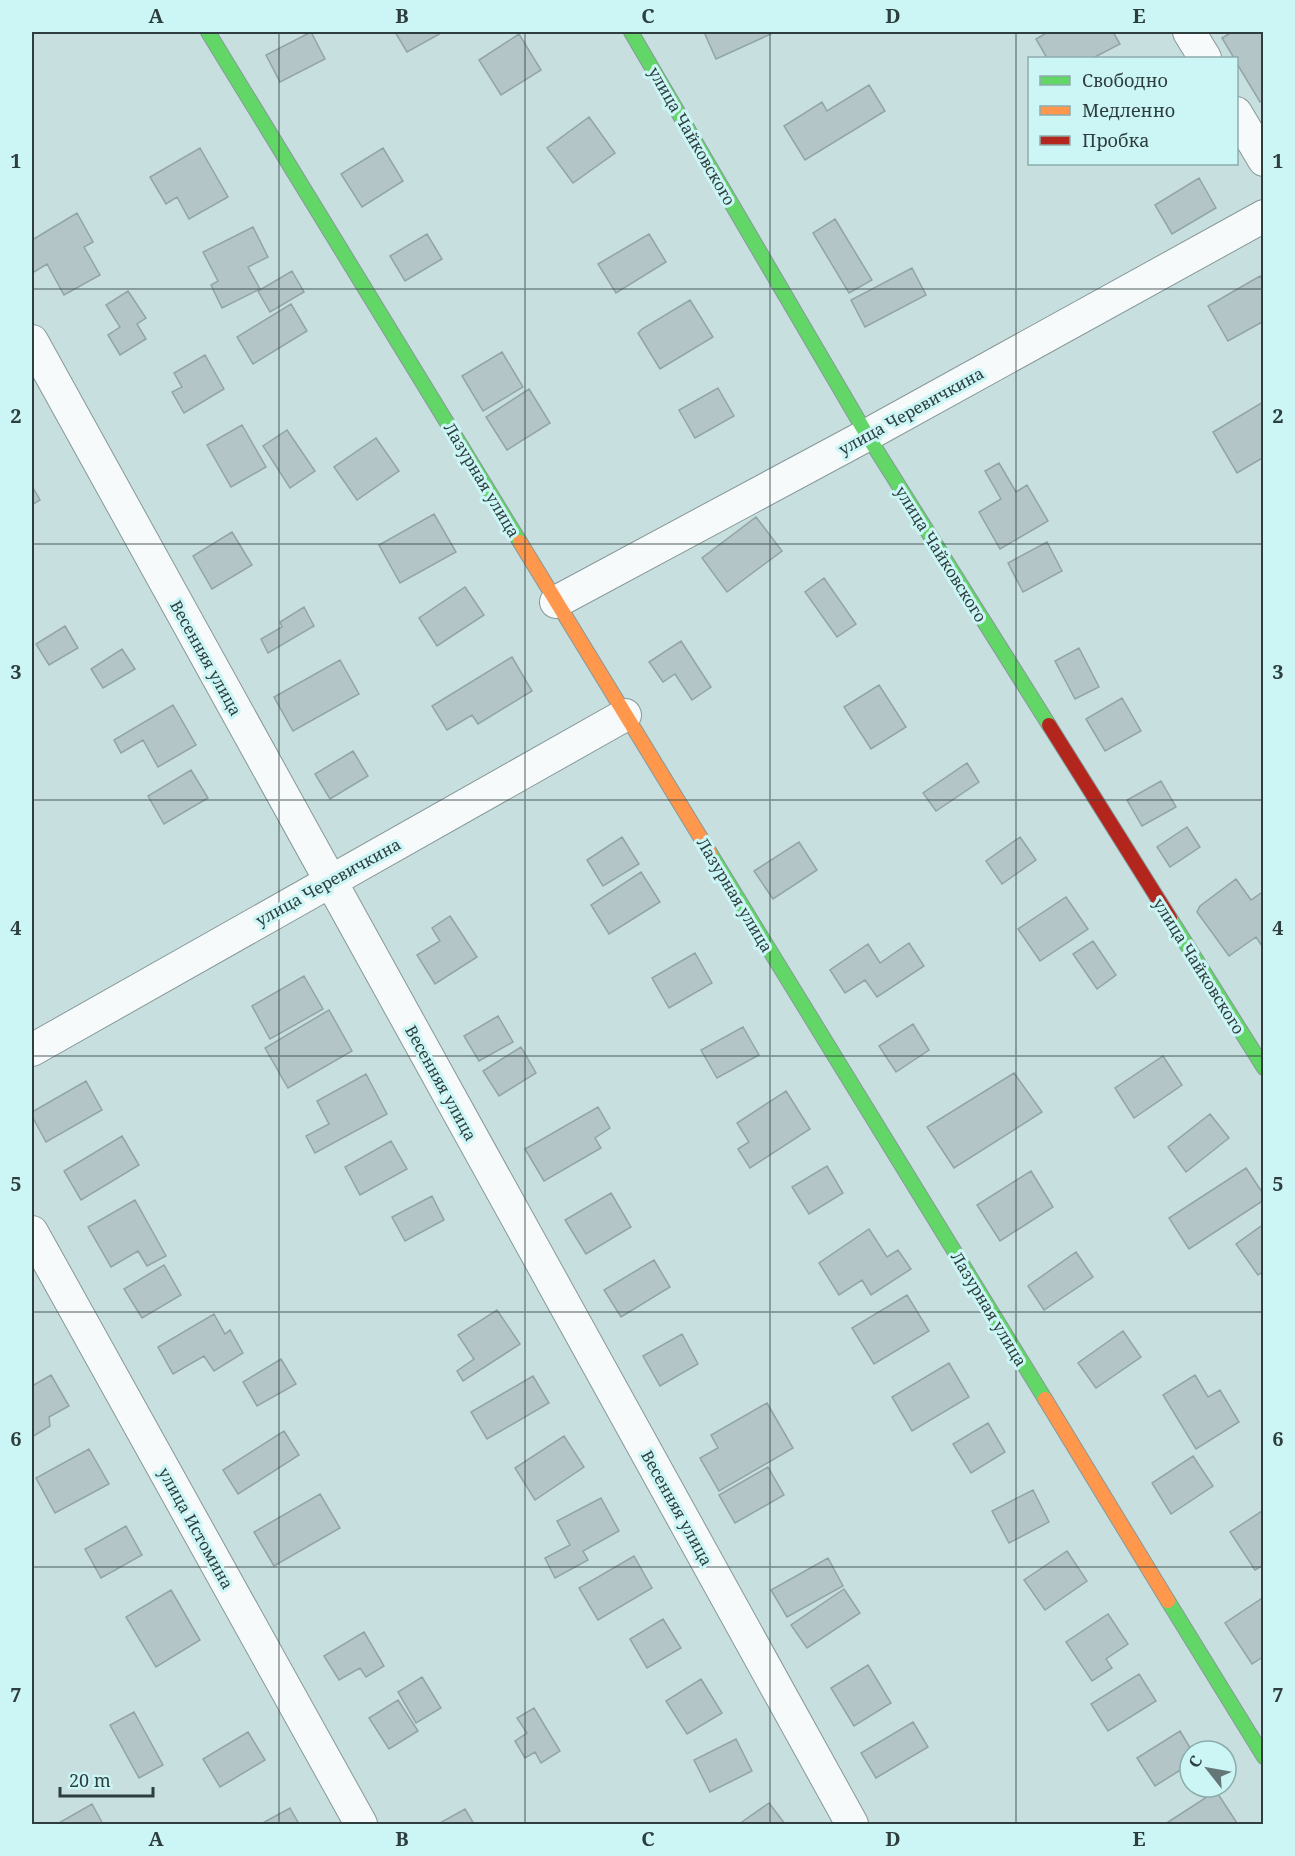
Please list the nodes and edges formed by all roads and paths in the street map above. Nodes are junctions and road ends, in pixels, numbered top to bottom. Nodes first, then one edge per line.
1 (208, 32) edge
2 (631, 32) edge
3 (1189, 32) edge
4 (1204, 57) edge
5 (1238, 116) edge
6 (1263, 160) edge
7 (1263, 216) edge
8 (32, 341) edge
9 (867, 435) junction
10 (556, 602) junction
11 (625, 715) junction
12 (330, 881) junction
13 (32, 1050) edge
14 (1262, 1062) edge
15 (32, 1232) edge
16 (1263, 1757) edge
17 (361, 1824) edge
18 (852, 1824) edge

1 - 10 street, Лазурная улица
2 - 9 street, улица Чайковского
3 - 4 street
5 - 6 street
7 - 9 street, улица Черевичкина
8 - 12 street, Весенняя улица
9 - 10 street, улица Черевичкина
9 - 14 street, улица Чайковского
10 - 11 street, Лазурная улица
11 - 12 street, улица Черевичкина
11 - 16 street, Лазурная улица
12 - 13 street, улица Черевичкина
12 - 18 street, Весенняя улица
15 - 17 street, улица Истомина

